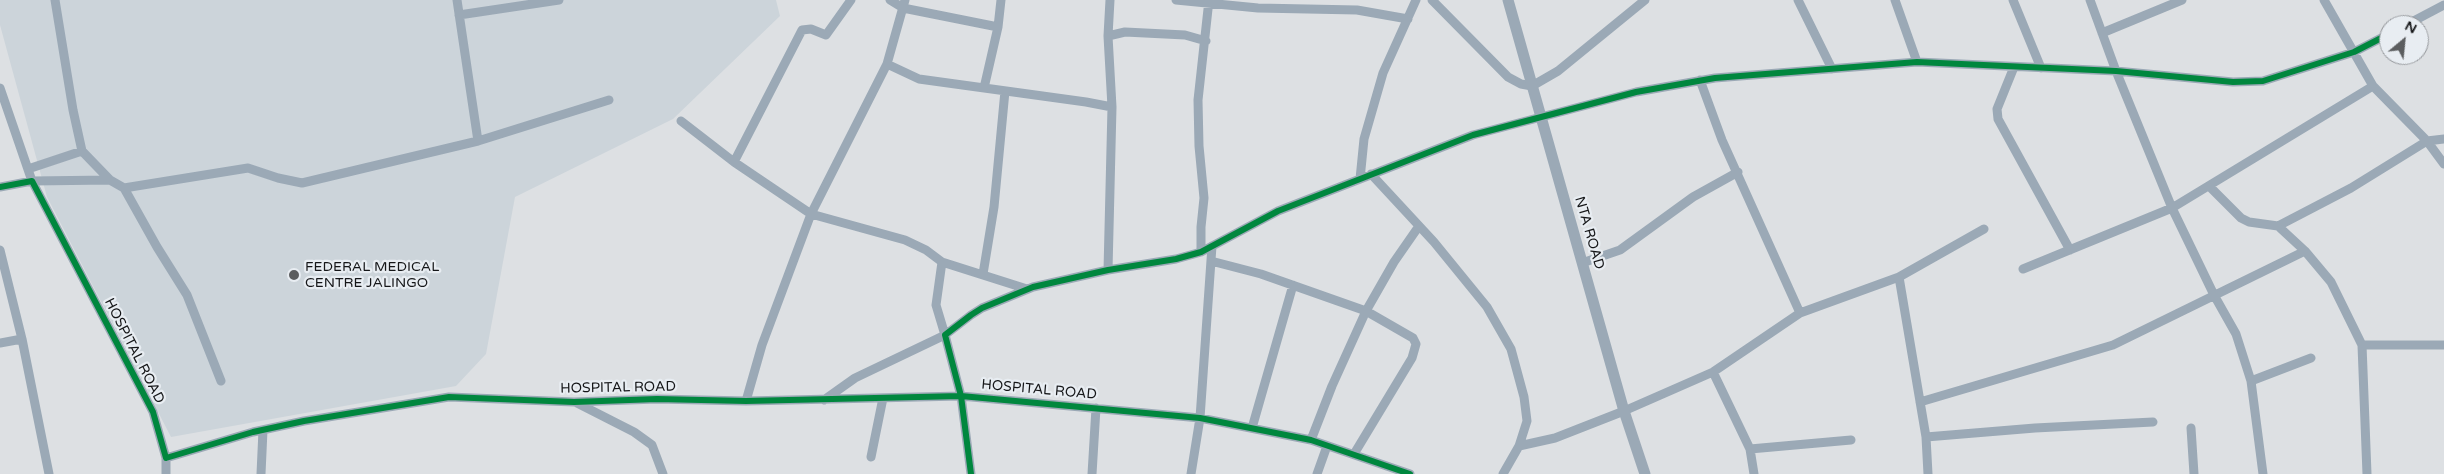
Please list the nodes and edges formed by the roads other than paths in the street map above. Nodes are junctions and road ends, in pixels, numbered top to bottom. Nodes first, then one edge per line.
1 (55, 0) edge
2 (457, 0) edge
3 (558, 0) edge
4 (851, 0) edge
5 (890, 0) edge
6 (1001, 0) edge
7 (1110, 0) edge
8 (1176, 0) edge
9 (1416, 0) edge
10 (1432, 0) edge
11 (1508, 0) edge
12 (1645, 0) edge
13 (1798, 0) edge
14 (1895, 0) edge
15 (2013, 0) edge
16 (2090, 0) edge
17 (2182, 0) edge
18 (2324, 0) edge
19 (1208, 2) edge
20 (904, 4) edge
21 (2444, 5) edge
22 (459, 15) junction
23 (2425, 15) edge
24 (1408, 19) junction
25 (998, 27) junction
26 (2102, 33) junction
27 (1108, 36) junction
28 (2379, 39) edge
29 (1206, 41) junction
30 (2354, 52) junction
31 (1917, 62) junction
32 (887, 64) junction
33 (2014, 67) junction
34 (2041, 68) junction
35 (1832, 70) junction
36 (2116, 71) junction
37 (1700, 80) junction
38 (1532, 86) junction
39 (2373, 86) junction
40 (0, 88) edge
41 (984, 88) junction
42 (1005, 91) junction
43 (609, 100) dead end
44 (1112, 107) junction
45 (1541, 116) junction
46 (681, 120) dead end
47 (2444, 139) edge
48 (2427, 140) junction
49 (478, 141) junction
50 (82, 151) junction
51 (734, 162) junction
52 (2444, 164) edge
53 (28, 169) junction
54 (1738, 172) junction
55 (1372, 174) junction
56 (1360, 179) junction
57 (32, 180) junction
58 (110, 180) junction
59 (2209, 186) junction
60 (0, 187) edge
61 (124, 188) junction
62 (2172, 208) junction
63 (811, 214) junction
64 (1419, 226) junction
65 (2278, 226) junction
66 (1984, 228) dead end
67 (1212, 246) junction
68 (0, 250) edge
69 (2070, 250) junction
70 (2305, 251) junction
71 (1201, 252) junction
72 (942, 262) junction
73 (1211, 262) junction
74 (1582, 263) junction
75 (2023, 269) dead end
76 (1108, 270) junction
77 (983, 274) junction
78 (1899, 277) junction
79 (1293, 285) junction
80 (1027, 289) junction
81 (2214, 295) junction
82 (1366, 311) junction
83 (1800, 313) junction
84 (945, 334) junction
85 (22, 339) junction
86 (0, 343) edge
87 (2362, 345) junction
88 (2444, 345) edge
89 (2311, 358) dead end
90 (1713, 372) junction
91 (221, 381) dead end
92 (2251, 381) junction
93 (961, 396) junction
94 (883, 398) junction
95 (824, 400) junction
96 (746, 401) junction
97 (574, 402) junction
98 (1920, 402) junction
99 (1096, 408) junction
100 (1624, 411) junction
101 (1200, 418) junction
102 (2152, 422) dead end
103 (1252, 428) junction
104 (2191, 428) dead end
105 (263, 430) junction
106 (1926, 437) junction
107 (1311, 440) junction
108 (1851, 440) dead end
109 (1327, 446) junction
110 (1519, 446) junction
111 (1750, 449) junction
112 (1354, 454) junction
113 (166, 458) junction
114 (871, 458) dead end
115 (49, 474) edge
116 (166, 474) edge
117 (262, 474) edge
118 (663, 474) edge
119 (971, 474) edge
120 (1092, 474) edge
121 (1191, 474) edge
122 (1317, 474) edge
123 (1410, 474) edge
124 (1503, 474) edge
125 (1645, 474) edge
126 (1754, 474) edge
127 (1928, 474) edge
128 (2194, 474) edge
129 (2263, 474) edge
130 (2367, 474) edge

1 - 50 street
2 - 22 street
3 - 22 street
4 - 51 street
5 - 20 street
6 - 25 street
7 - 27 street
8 - 19 street
9 - 24 street
10 - 38 street
11 - 38 street, NTA ROAD
12 - 38 street
13 - 35 street
14 - 31 street
15 - 34 street
16 - 26 street
17 - 26 street
18 - 30 street
19 - 24 street
19 - 29 street
20 - 25 street
20 - 32 street
21 - 23 street
22 - 49 street
24 - 56 street
25 - 41 street
26 - 36 street
27 - 29 street
27 - 44 street
28 - 30 street
29 - 71 street
30 - 36 street
30 - 39 street
31 - 33 street
31 - 35 street
32 - 41 street
32 - 63 street
33 - 34 street
33 - 69 street
34 - 36 street
35 - 37 street
36 - 62 street
37 - 45 street
37 - 54 street
38 - 45 street, NTA ROAD
39 - 48 street
39 - 59 street
40 - 53 street, HOSPITAL ROAD
41 - 42 street
42 - 44 street
42 - 77 street
43 - 49 street
44 - 76 street
45 - 55 street
45 - 74 street, NTA ROAD
46 - 51 street
47 - 48 street
48 - 52 street
48 - 65 street
49 - 61 street
50 - 53 street
50 - 58 street
51 - 63 street
53 - 57 street, HOSPITAL ROAD
54 - 74 street
54 - 83 street
55 - 56 street
55 - 64 street
56 - 67 street
57 - 58 street
57 - 60 street
57 - 113 street, HOSPITAL ROAD
58 - 61 street
59 - 62 street
59 - 65 street
61 - 91 street
62 - 69 street
62 - 81 street
63 - 72 street
63 - 96 street
64 - 82 street
64 - 110 street
65 - 70 street
66 - 78 street
67 - 71 street
67 - 73 street
68 - 85 street
69 - 75 street
70 - 81 street
70 - 87 street
71 - 76 street
72 - 77 street
72 - 84 street
73 - 79 street
73 - 101 street
74 - 100 street, NTA ROAD
76 - 80 street
77 - 80 street
78 - 83 street
78 - 98 street
79 - 82 street
79 - 103 street
80 - 84 street
81 - 92 street
81 - 98 street
82 - 107 street
82 - 112 street
83 - 90 street
84 - 93 street
84 - 95 street
85 - 86 street
85 - 115 street
87 - 88 street
87 - 130 street
89 - 92 street
90 - 100 street
90 - 111 street
92 - 129 street
93 - 94 street, HOSPITAL ROAD
93 - 99 street, HOSPITAL ROAD
93 - 119 street
94 - 95 street, HOSPITAL ROAD
94 - 114 street
95 - 96 street, HOSPITAL ROAD
96 - 97 street, HOSPITAL ROAD
97 - 105 street, HOSPITAL ROAD
97 - 118 street
98 - 106 street
99 - 101 street, HOSPITAL ROAD
99 - 120 street
100 - 110 street
100 - 125 street, NTA ROAD
101 - 103 street, HOSPITAL ROAD
101 - 121 street
102 - 106 street
103 - 107 street, HOSPITAL ROAD
104 - 128 street
105 - 113 street, HOSPITAL ROAD
105 - 117 street
106 - 127 street
107 - 109 street, HOSPITAL ROAD
108 - 111 street
109 - 112 street, HOSPITAL ROAD
109 - 122 street
110 - 124 street
111 - 126 street
112 - 123 street, HOSPITAL ROAD
113 - 116 street

